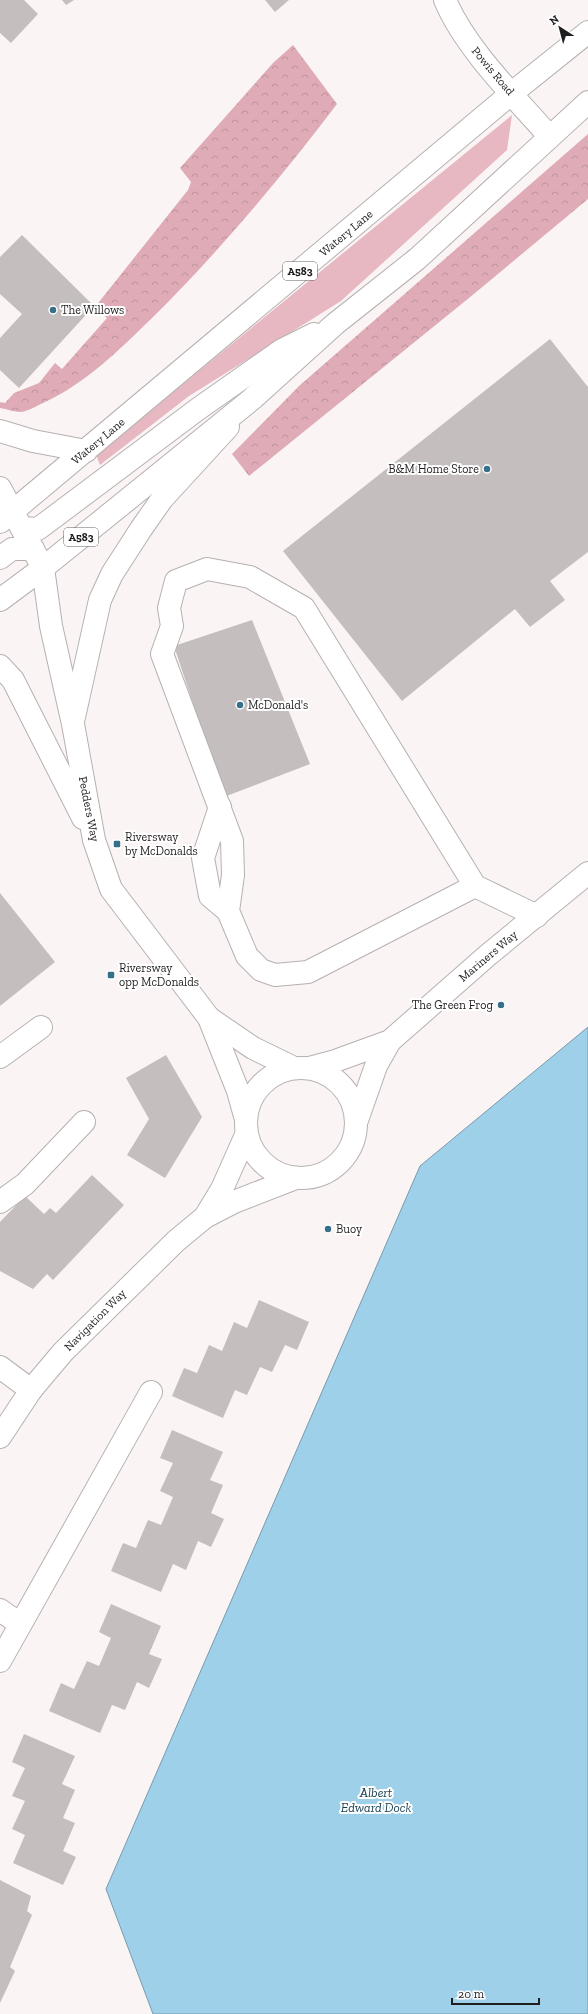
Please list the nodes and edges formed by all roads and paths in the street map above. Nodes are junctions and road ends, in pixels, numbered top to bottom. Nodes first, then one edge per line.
1 (446, 0) edge
2 (588, 32) edge
3 (512, 93) junction
4 (588, 102) edge
5 (549, 136) junction
6 (335, 324) junction
7 (252, 400) junction
8 (0, 430) edge
9 (86, 452) junction
10 (0, 488) edge
11 (12, 520) edge
12 (0, 558) edge
13 (38, 559) junction
14 (0, 600) edge
15 (0, 666) edge
16 (73, 724) junction
17 (220, 807) junction
18 (94, 840) junction
19 (588, 873) edge
20 (475, 886) junction
21 (228, 911) junction
22 (536, 916) junction
23 (209, 1018) junction
24 (41, 1027) dead end
25 (390, 1041) junction
26 (0, 1057) edge
27 (301, 1068) junction
28 (357, 1120) junction
29 (84, 1122) dead end
30 (246, 1126) junction
31 (293, 1179) junction
32 (0, 1202) edge
33 (205, 1217) junction
34 (0, 1367) edge
35 (31, 1390) junction
36 (151, 1392) dead end
37 (0, 1437) edge
38 (0, 1610) edge
39 (20, 1624) junction
40 (0, 1661) edge

1 - 3 main road, Powis Road
2 - 3 main road, Watery Lane / A583
3 - 5 main road, Powis Road
3 - 9 main road, Watery Lane / A583
4 - 5 main road, A583
5 - 6 main road, A583
6 - 7 main road, A583
6 - 11 main road, A583
7 - 13 main road, A583
7 - 16 main road
8 - 9 main road
9 - 11 main road, Watery Lane / A583
10 - 11 main road, Pedders Way
11 - 13 main road, Pedders Way
12 - 13 main road
13 - 14 main road, A583
13 - 16 main road, Pedders Way
15 - 18 main road
16 - 18 main road, Pedders Way
17 - 20 main road
17 - 21 main road
17 - 21 main road
18 - 23 main road, Pedders Way
19 - 22 main road, Mariners Way
20 - 21 main road
20 - 22 main road
22 - 25 main road, Mariners Way
23 - 27 main road, Pedders Way
23 - 30 main road, Pedders Way
24 - 26 main road
25 - 27 main road, Mariners Way
25 - 28 main road, Mariners Way
27 - 28 main road
27 - 30 main road
28 - 31 main road
29 - 32 main road
30 - 31 main road
30 - 33 main road, Navigation Way
31 - 33 main road, Navigation Way
33 - 35 main road, Navigation Way
34 - 35 main road
35 - 37 main road, Navigation Way
36 - 39 main road
38 - 39 main road
39 - 40 main road

